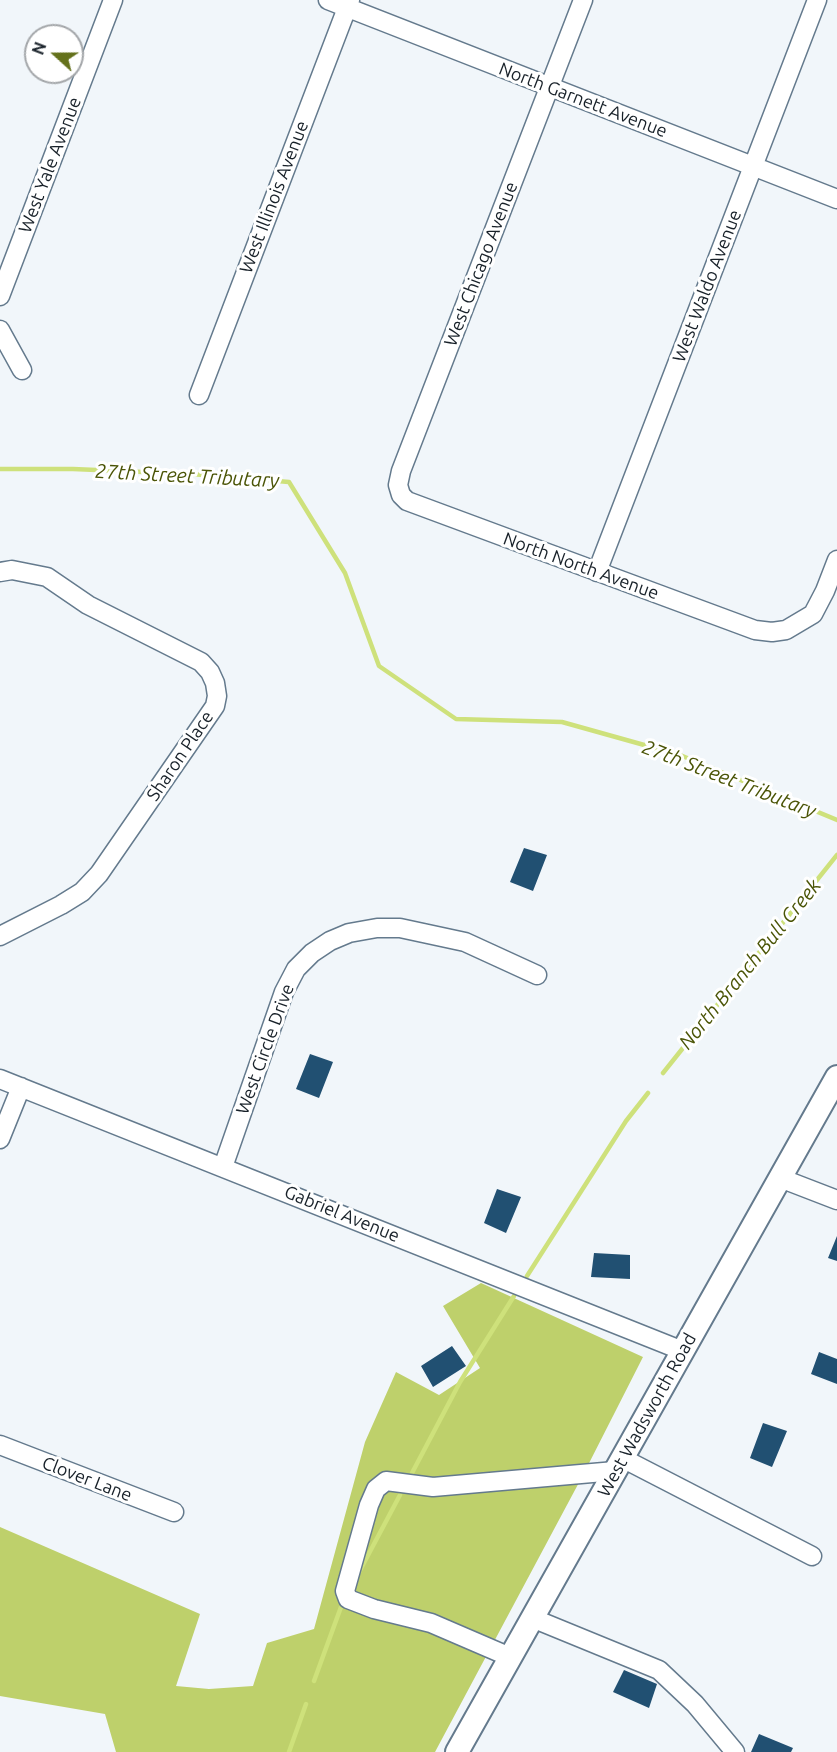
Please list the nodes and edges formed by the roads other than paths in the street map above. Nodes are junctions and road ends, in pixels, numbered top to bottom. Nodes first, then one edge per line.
1 (113, 0) edge
2 (328, 0) edge
3 (583, 0) edge
4 (816, 0) edge
5 (349, 4) edge
6 (549, 87) junction
7 (753, 166) junction
8 (837, 199) edge
9 (0, 296) edge
10 (0, 330) edge
11 (22, 370) dead end
12 (199, 394) dead end
13 (433, 511) joint
14 (837, 560) edge
15 (0, 572) edge
16 (597, 572) junction
17 (0, 936) edge
18 (537, 975) dead end
19 (0, 1078) edge
20 (836, 1081) edge
21 (21, 1087) junction
22 (0, 1139) edge
23 (223, 1167) junction
24 (780, 1178) junction
25 (837, 1200) edge
26 (683, 1351) junction
27 (0, 1445) edge
28 (618, 1465) junction
29 (174, 1512) dead end
30 (812, 1556) dead end
31 (532, 1618) junction
32 (510, 1658) junction
33 (457, 1752) edge
34 (735, 1752) edge

1 - 9 street, West Yale Avenue
2 - 5 street, North Garnett Avenue
3 - 6 street, West Chicago Avenue
4 - 7 street, West Waldo Avenue
5 - 6 street, North Garnett Avenue
5 - 12 street, West Illinois Avenue
6 - 7 street, North Garnett Avenue
6 - 13 street, West Chicago Avenue
7 - 8 street, North Garnett Avenue
7 - 16 street, West Waldo Avenue
10 - 11 street
13 - 16 street, North North Avenue
14 - 16 street, North North Avenue
15 - 17 street, Sharon Place
18 - 23 street, West Circle Drive
19 - 21 street, Gabriel Avenue
20 - 24 main road, West Wadsworth Road
21 - 22 street
21 - 23 street, Gabriel Avenue
23 - 26 street, Gabriel Avenue
24 - 25 street
24 - 26 main road, West Wadsworth Road
26 - 28 main road, West Wadsworth Road
27 - 29 street, Clover Lane
28 - 30 street
28 - 31 main road, West Wadsworth Road
28 - 32 street
31 - 32 main road, West Wadsworth Road
31 - 34 street
32 - 33 main road, West Wadsworth Road

